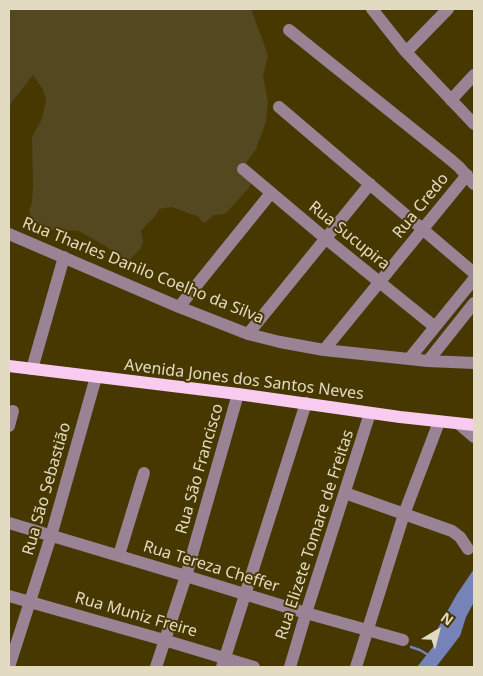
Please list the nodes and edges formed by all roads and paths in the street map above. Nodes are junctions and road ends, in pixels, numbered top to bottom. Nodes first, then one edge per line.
1 (372, 9) edge
2 (448, 9) edge
3 (288, 30) dead end
4 (406, 52) junction
5 (474, 75) edge
6 (451, 100) junction
7 (279, 107) dead end
8 (474, 124) edge
9 (243, 169) dead end
10 (471, 180) edge
11 (370, 184) junction
12 (271, 193) junction
13 (423, 230) junction
14 (9, 234) edge
15 (325, 238) junction
16 (64, 258) junction
17 (474, 273) edge
18 (474, 279) edge
19 (380, 283) junction
20 (474, 303) edge
21 (179, 306) junction
22 (435, 327) junction
23 (248, 334) junction
24 (324, 350) junction
25 (409, 359) junction
26 (428, 361) junction
27 (474, 363) edge
28 (9, 366) edge
29 (32, 369) junction
30 (96, 378) junction
31 (238, 394) junction
32 (306, 403) junction
33 (13, 411) dead end
34 (370, 413) junction
35 (439, 422) junction
36 (458, 424) junction
37 (474, 425) edge
38 (9, 426) edge
39 (474, 437) edge
40 (144, 473) dead end
41 (345, 493) junction
42 (404, 514) junction
43 (9, 523) edge
44 (51, 536) junction
45 (468, 549) dead end
46 (119, 555) junction
47 (186, 576) junction
48 (245, 594) junction
49 (9, 596) edge
50 (30, 601) junction
51 (306, 613) junction
52 (367, 630) junction
53 (164, 640) junction
54 (403, 640) dead end
55 (223, 662) edge
56 (9, 667) edge
57 (156, 667) edge
58 (254, 667) edge
59 (290, 667) edge
60 (356, 667) edge

1 - 4 street
2 - 4 street
3 - 10 street
4 - 6 street
5 - 6 street
6 - 8 street
7 - 11 street
9 - 12 street, Rua Sucupira
10 - 13 street, Rua Credo
11 - 13 street
11 - 15 street
12 - 15 street, Rua Sucupira
12 - 21 street
13 - 17 street
13 - 19 street, Rua Credo
14 - 16 street, Rua Tharles Danilo Coelho da Silva
15 - 19 street, Rua Sucupira
15 - 23 street
16 - 21 street, Rua Tharles Danilo Coelho da Silva
16 - 29 street
18 - 22 street
19 - 22 street, Rua Sucupira
19 - 24 street, Rua Credo
20 - 26 street
21 - 23 street, Rua Tharles Danilo Coelho da Silva
22 - 25 street
23 - 24 street, Rua Tharles Danilo Coelho da Silva
24 - 25 street, Rua Tharles Danilo Coelho da Silva
25 - 26 street, Rua Tharles Danilo Coelho da Silva
26 - 27 street, Rua Tharles Danilo Coelho da Silva
28 - 29 main road, Avenida Jones dos Santos Neves
29 - 30 main road, Avenida Jones dos Santos Neves
30 - 31 main road, Avenida Jones dos Santos Neves
30 - 44 street, Rua São Sebastião
31 - 32 main road, Avenida Jones dos Santos Neves
31 - 47 street, Rua São Francisco
32 - 34 main road, Avenida Jones dos Santos Neves
32 - 48 street
33 - 38 street
34 - 35 main road, Avenida Jones dos Santos Neves
34 - 41 street, Rua Elizete Tomare de Freitas
35 - 36 main road, Avenida Jones dos Santos Neves
35 - 42 street
36 - 37 main road, Avenida Jones dos Santos Neves
36 - 39 street
40 - 46 street
41 - 42 street
41 - 51 street, Rua Elizete Tomare de Freitas
42 - 45 street
42 - 52 street
43 - 44 street, Rua Tereza Cheffer
44 - 46 street, Rua Tereza Cheffer
44 - 50 street, Rua São Sebastião
46 - 47 street, Rua Tereza Cheffer
47 - 48 street, Rua Tereza Cheffer
47 - 53 street, Rua São Francisco
48 - 51 street, Rua Tereza Cheffer
48 - 55 street
49 - 50 street, Rua Muniz Freire
50 - 53 street, Rua Muniz Freire
50 - 56 street, Rua São Sebastião
51 - 52 street, Rua Tereza Cheffer
51 - 59 street, Rua Elizete Tomare de Freitas
52 - 54 street, Rua Tereza Cheffer
52 - 60 street
53 - 55 street, Rua Muniz Freire
53 - 57 street, Rua São Francisco
55 - 58 street, Rua Muniz Freire

